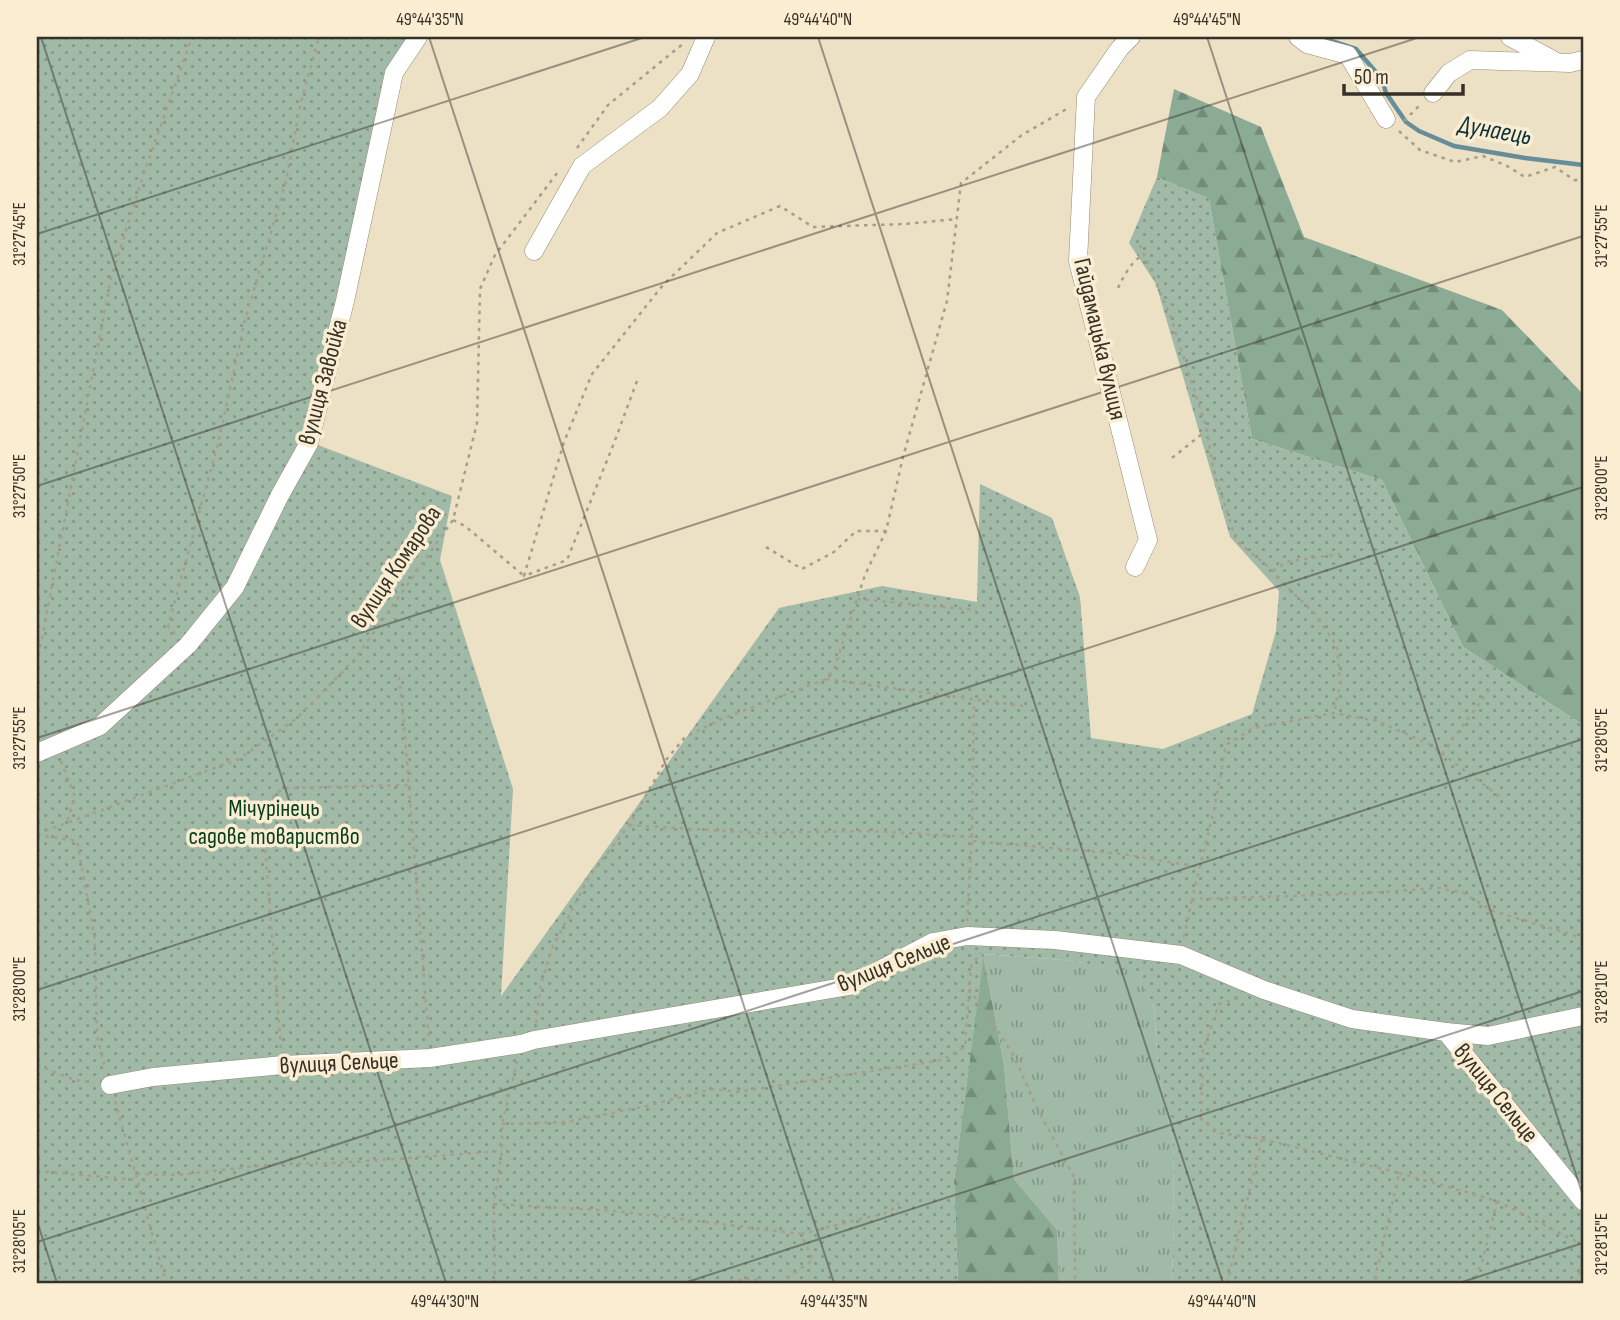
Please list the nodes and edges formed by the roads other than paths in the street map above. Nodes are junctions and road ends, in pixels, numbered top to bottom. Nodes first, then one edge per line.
1 (418, 37) edge
2 (706, 37) edge
3 (1131, 37) edge
4 (1297, 37) edge
5 (1510, 37) edge
6 (1583, 60) edge
7 (1556, 62) junction
8 (1433, 93) dead end
9 (1393, 122) road end
10 (534, 251) dead end
11 (1135, 567) dead end
12 (37, 753) edge
13 (1583, 1016) edge
14 (1446, 1032) junction
15 (110, 1085) road end
16 (1583, 1201) edge

1 - 12 street, вулиця Завойка
2 - 10 street
3 - 11 street, Гайдамацька вулиця
4 - 9 street
5 - 7 street
6 - 7 street
7 - 8 street
13 - 14 street
14 - 15 street, вулиця Сельце
14 - 16 street, вулиця Сельце

